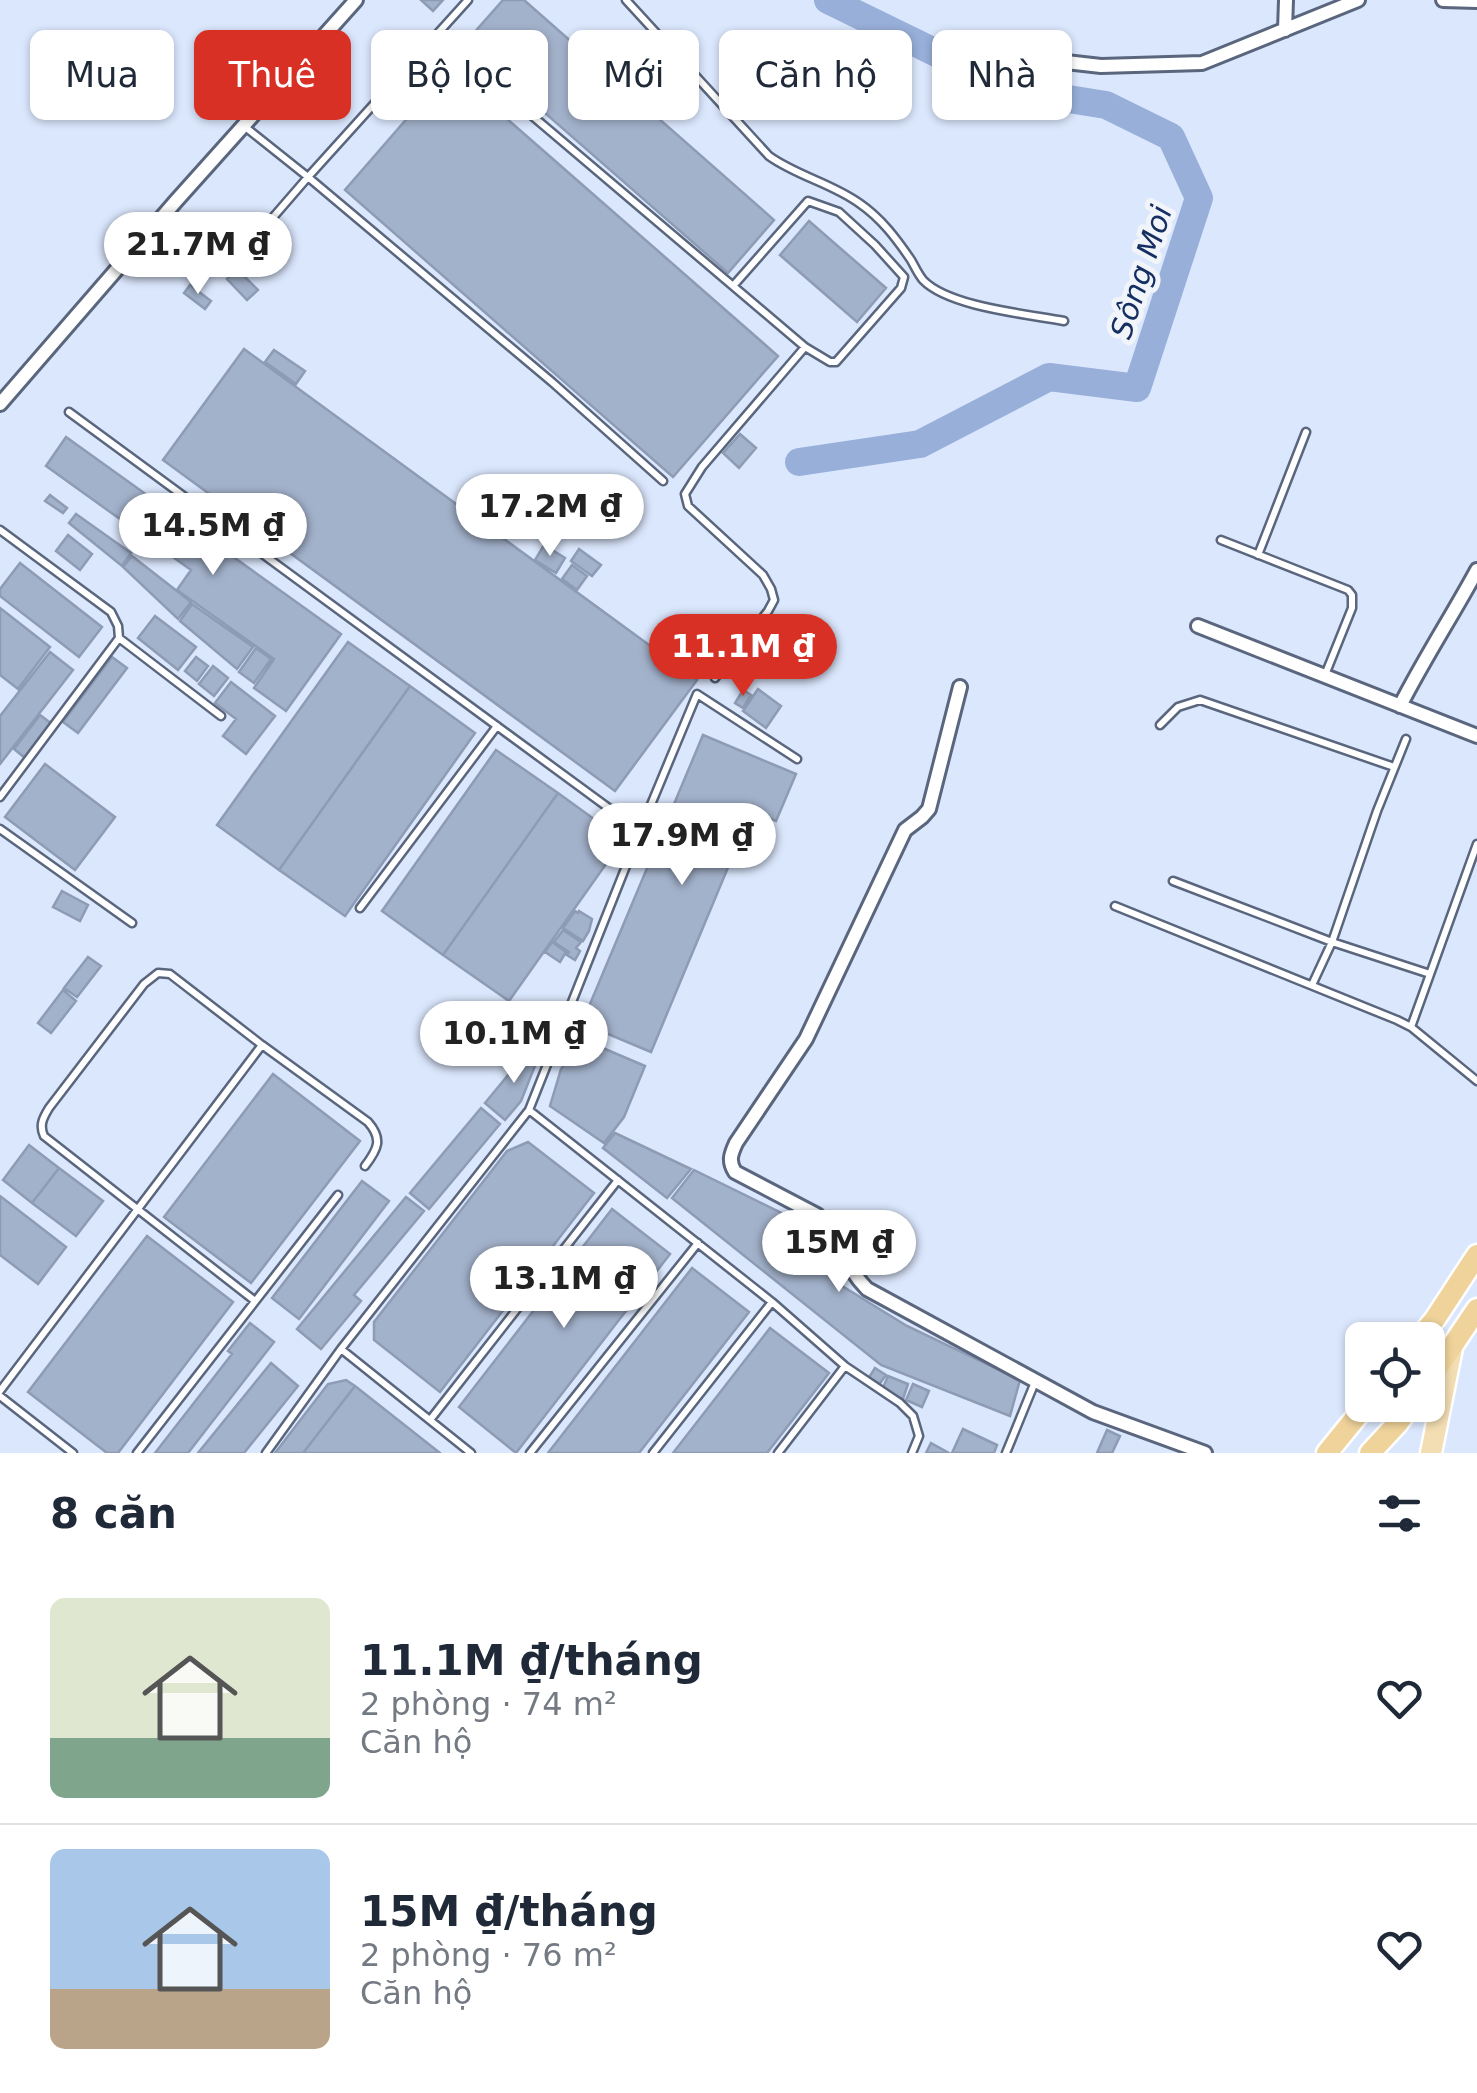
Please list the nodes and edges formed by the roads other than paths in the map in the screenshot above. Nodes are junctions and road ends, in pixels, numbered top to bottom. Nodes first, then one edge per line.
1 (468, 0) edge
2 (626, 0) edge
3 (1286, 0) edge
4 (1358, 0) edge
5 (1443, 0) edge
6 (357, 1) edge
7 (1477, 1) edge
8 (441, 30) edge
9 (1285, 30) junction
10 (1072, 63) edge
11 (371, 108) edge
12 (537, 120) edge
13 (244, 126) junction
14 (308, 178) junction
15 (231, 266) dead end
16 (733, 286) junction
17 (1064, 321) dead end
18 (805, 348) junction
19 (0, 404) edge
20 (69, 412) dead end
21 (1306, 432) dead end
22 (664, 480) dead end
23 (0, 530) edge
24 (1221, 540) dead end
25 (1258, 555) junction
26 (1477, 570) edge
27 (1198, 626) dead end
28 (118, 638) junction
29 (1324, 676) junction
30 (715, 678) dead end
31 (960, 687) dead end
32 (1400, 706) junction
33 (221, 716) dead end
34 (1160, 725) dead end
35 (497, 726) junction
36 (1477, 736) edge
37 (1406, 739) dead end
38 (797, 759) dead end
39 (1394, 767) junction
40 (0, 797) edge
41 (0, 829) edge
42 (640, 831) junction
43 (1477, 844) edge
44 (1173, 881) dead end
45 (1115, 906) dead end
46 (360, 908) dead end
47 (132, 923) dead end
48 (1332, 942) junction
49 (1430, 974) junction
50 (1312, 984) junction
51 (1411, 1027) junction
52 (262, 1046) junction
53 (1477, 1080) edge
54 (530, 1110) junction
55 (365, 1166) dead end
56 (618, 1180) junction
57 (338, 1195) dead end
58 (137, 1210) junction
59 (698, 1243) junction
60 (1477, 1255) edge
61 (255, 1301) junction
62 (772, 1302) junction
63 (1477, 1309) edge
64 (1433, 1322) edge
65 (1452, 1348) junction
66 (341, 1349) junction
67 (1445, 1358) edge
68 (846, 1366) junction
69 (1036, 1380) junction
70 (0, 1393) edge
71 (430, 1420) junction
72 (1352, 1422) edge
73 (1396, 1422) edge
74 (73, 1453) edge
75 (137, 1453) edge
76 (266, 1453) edge
77 (471, 1453) edge
78 (530, 1453) edge
79 (653, 1453) edge
80 (778, 1453) edge
81 (912, 1453) edge
82 (1006, 1453) edge
83 (1206, 1453) edge
84 (1326, 1453) edge
85 (1370, 1453) edge
86 (1431, 1453) edge

1 - 8 lane
2 - 17 lane
3 - 9 street
4 - 9 street
5 - 7 street
6 - 13 street
9 - 10 street
11 - 14 lane
12 - 16 lane
13 - 14 lane
13 - 19 street
14 - 15 lane
14 - 22 lane
16 - 18 lane
16 - 18 lane
18 - 30 lane
20 - 35 lane
21 - 25 lane
23 - 28 lane
24 - 25 lane
25 - 29 lane
26 - 32 street
27 - 29 street
28 - 33 lane
28 - 40 lane
29 - 32 street
31 - 69 street
32 - 36 street
34 - 39 lane
35 - 42 lane
35 - 46 lane
37 - 39 lane
38 - 42 lane
39 - 48 lane
41 - 47 lane
42 - 54 lane
43 - 49 lane
44 - 48 lane
45 - 50 lane
48 - 49 lane
48 - 50 lane
49 - 51 lane
50 - 51 lane
51 - 53 lane
52 - 55 lane
52 - 58 lane
52 - 58 lane
54 - 56 lane
54 - 66 lane
56 - 59 lane
56 - 71 lane
57 - 61 lane
58 - 61 lane
58 - 70 lane
59 - 62 lane
59 - 78 lane
60 - 64 highway
61 - 75 lane
62 - 68 lane
62 - 79 lane
63 - 65 highway
65 - 67 highway
65 - 86 main road
66 - 71 lane
66 - 76 lane
68 - 80 lane
68 - 81 lane
69 - 82 lane
69 - 83 street
70 - 74 lane
71 - 77 lane
72 - 84 highway
73 - 85 highway

